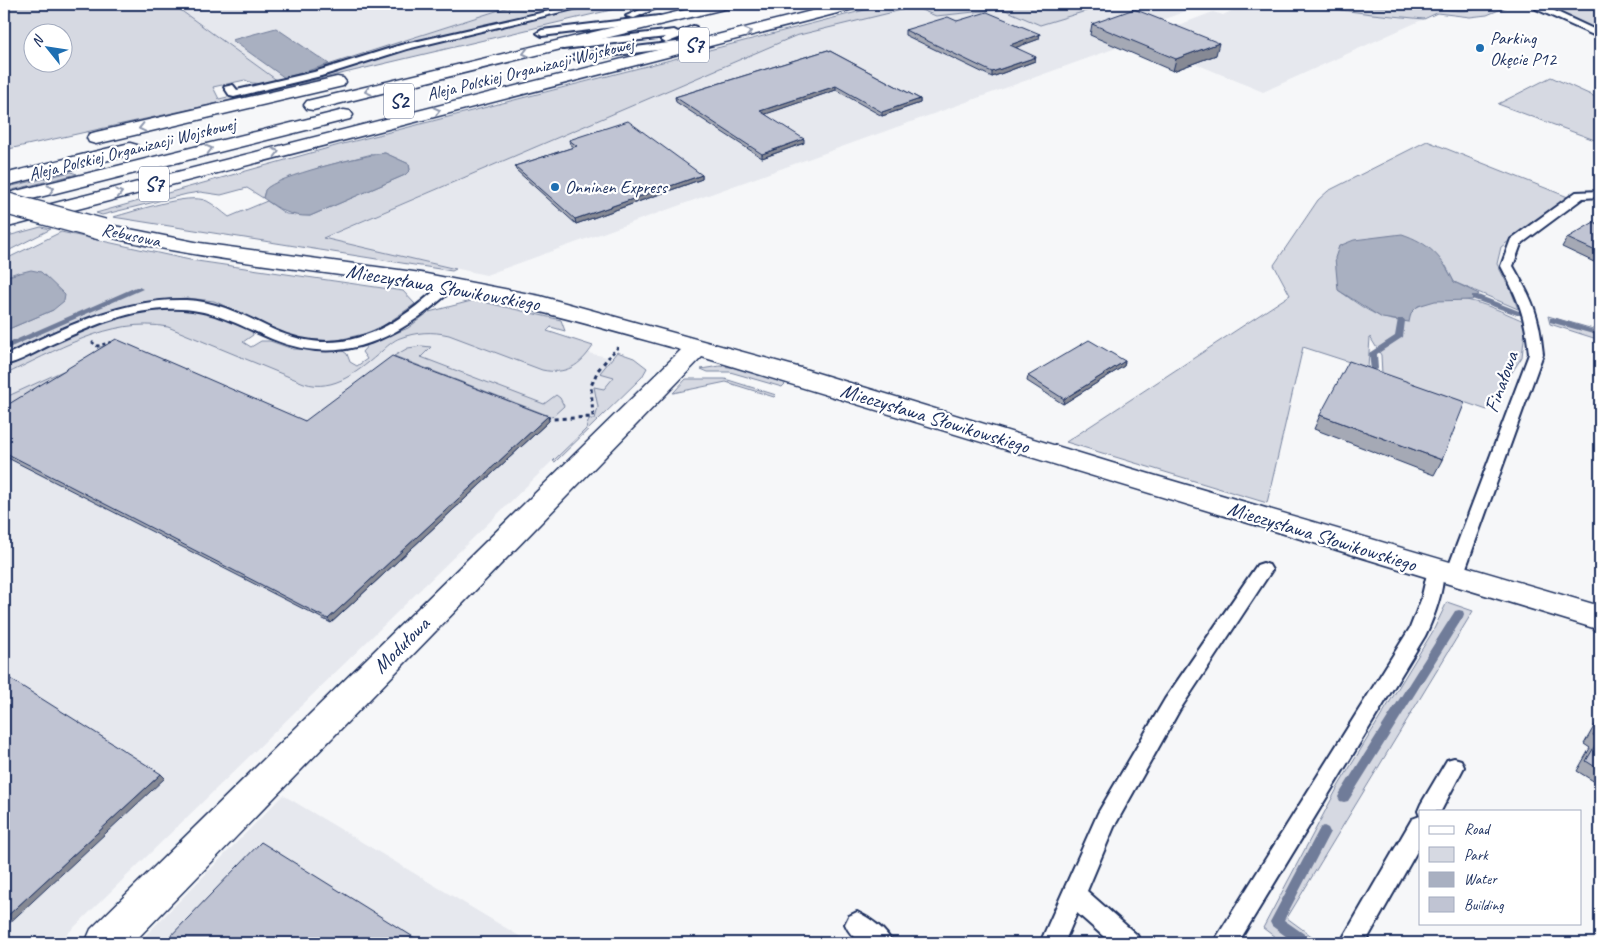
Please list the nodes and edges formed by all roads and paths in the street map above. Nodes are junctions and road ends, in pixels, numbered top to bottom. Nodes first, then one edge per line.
1 (590, 4) edge
2 (727, 4) edge
3 (796, 4) edge
4 (856, 4) edge
5 (1539, 7) dead end
6 (666, 16) edge
7 (610, 25) junction
8 (693, 29) junction
9 (1600, 35) edge
10 (612, 40) junction
11 (715, 40) junction
12 (559, 48) junction
13 (647, 48) junction
14 (412, 64) dead end
15 (385, 70) dead end
16 (595, 71) junction
17 (228, 88) dead end
18 (389, 104) dead end
19 (297, 109) dead end
20 (361, 111) dead end
21 (79, 142) dead end
22 (145, 146) dead end
23 (4, 180) edge
24 (1600, 194) edge
25 (4, 202) edge
26 (4, 222) edge
27 (260, 258) joint
28 (449, 285) junction
29 (91, 341) dead end
30 (116, 342) edge
31 (698, 347) junction
32 (618, 348) dead end
33 (4, 361) edge
34 (542, 416) edge
35 (1263, 570) dead end
36 (1444, 573) junction
37 (1600, 618) edge
38 (1454, 767) dead end
39 (1430, 810) edge
40 (1419, 828) edge
41 (1074, 895) junction
42 (857, 924) dead end
43 (105, 943) edge
44 (880, 943) edge
45 (1052, 943) edge
46 (1128, 943) edge
47 (1224, 943) edge
48 (1352, 943) edge

1 - 17 lane
2 - 6 main road, Aleja Polskiej Organizacji Wojskowej / S2
3 - 8 main road, Aleja Polskiej Organizacji Wojskowej / S2
11 -> 4 main road, S7
5 - 9 lane
6 - 7 lane
6 - 7 lane
6 - 8 main road, Aleja Polskiej Organizacji Wojskowej / S2
6 - 10 lane
6 - 10 lane
6 - 12 main road, Aleja Polskiej Organizacji Wojskowej / S2
6 - 12 main road, S7
7 - 12 lane
7 - 12 lane
8 - 13 lane
10 - 12 lane
10 - 12 lane
11 - 13 lane
11 - 16 main road, S7
12 - 13 lane
12 - 14 main road, S7
12 - 18 main road, Aleja Polskiej Organizacji Wojskowej / S2
12 -> 19 main road, Aleja Polskiej Organizacji Wojskowej / S2
13 - 16 lane
15 -> 21 main road
26 -> 16 main road, S7
25 -> 20 main road, Aleja Polskiej Organizacji Wojskowej / S2
22 - 23 main road, Aleja Polskiej Organizacji Wojskowej
24 - 36 lane, Finałowa
25 - 27 main road, Rebusowa, bridge
27 - 28 main road, Mieczysława Słowikowskiego
28 - 31 main road, Mieczysława Słowikowskiego
28 - 33 lane
29 - 30 path
31 - 36 main road, Mieczysława Słowikowskiego
31 - 43 main road, Modułowa
32 - 34 path
35 - 41 lane
36 - 37 main road, Mieczysława Słowikowskiego
36 - 47 lane, Finałowa
38 - 39 lane
40 - 48 lane
41 - 45 lane
41 - 46 lane
42 - 44 lane

